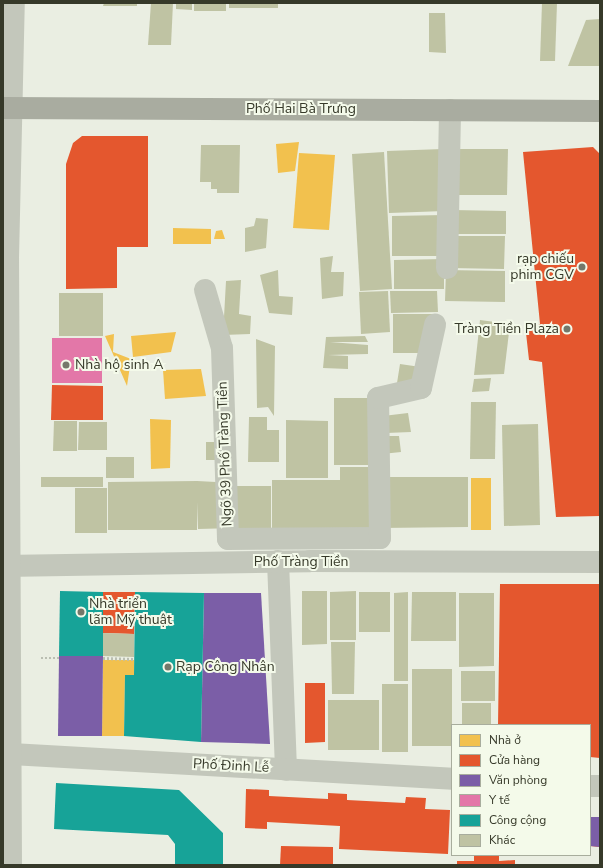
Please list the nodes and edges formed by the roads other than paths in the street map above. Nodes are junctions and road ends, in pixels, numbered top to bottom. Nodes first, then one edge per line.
1 (14, 3) edge
2 (8, 108) edge
3 (450, 110) junction
4 (600, 111) edge
5 (447, 268) dead end
6 (205, 290) dead end
7 (436, 325) dead end
8 (278, 562) junction
9 (600, 562) edge
10 (7, 566) edge
11 (11, 754) junction
12 (286, 770) junction
13 (451, 778) edge
14 (11, 865) edge

1 - 2 street
2 - 3 main road, Phố Hai Bà Trưng
2 - 10 street
3 - 4 main road, Phố Hai Bà Trưng
3 - 5 street
6 - 7 street, Ngõ 39 Phố Tràng Tiền
8 - 9 street, Phố Tràng Tiền
8 - 10 street, Phố Tràng Tiền
8 - 12 street
10 - 11 street
11 - 12 street, Phố Đinh Lễ
11 - 14 street
12 - 13 street, Phố Đinh Lễ

